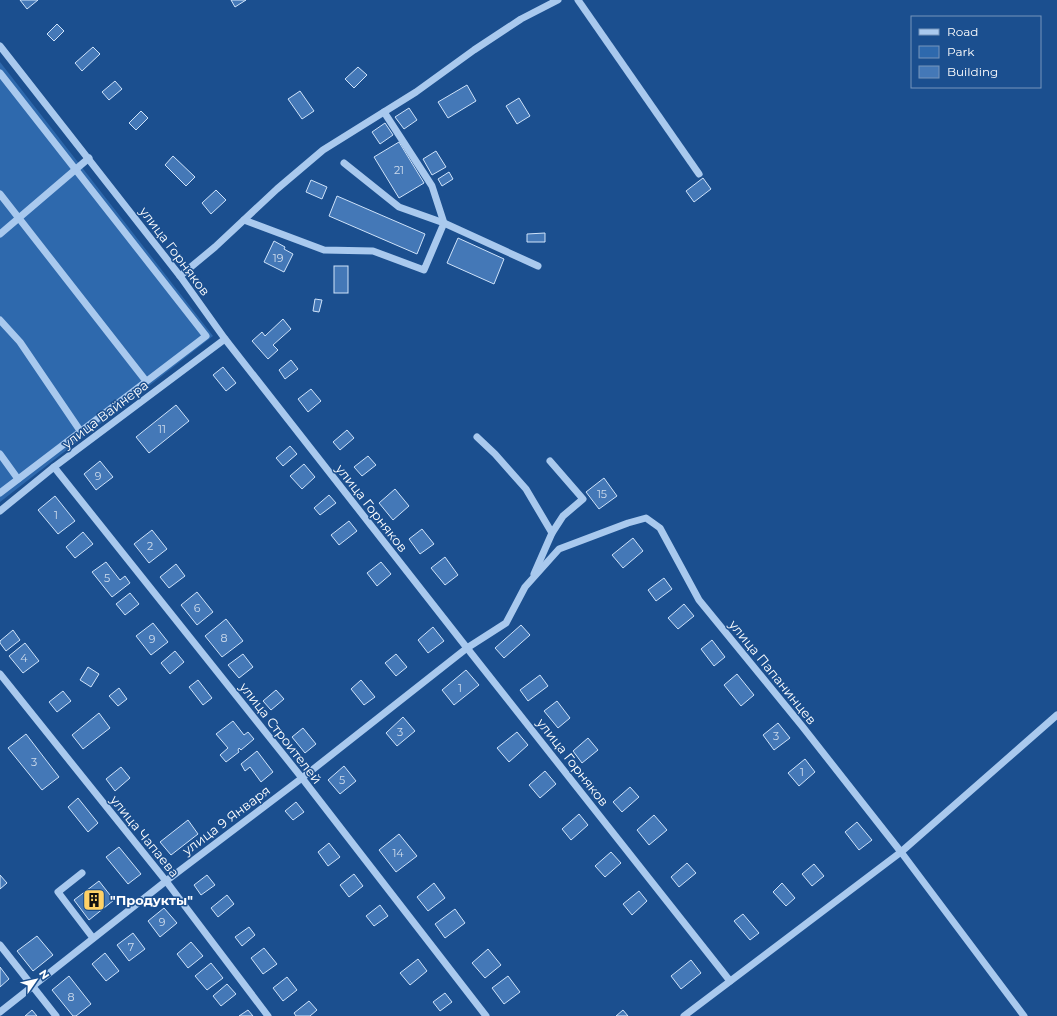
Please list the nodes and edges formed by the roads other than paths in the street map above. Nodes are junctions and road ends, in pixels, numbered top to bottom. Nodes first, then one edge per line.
1 (558, 0) edge
2 (578, 0) edge
3 (0, 46) edge
4 (0, 73) edge
5 (384, 112) junction
6 (89, 158) junction
7 (344, 163) dead end
8 (76, 170) junction
9 (699, 174) dead end
10 (0, 194) edge
11 (18, 218) junction
12 (244, 220) junction
13 (444, 222) junction
14 (0, 234) edge
15 (538, 266) dead end
16 (180, 276) junction
17 (0, 320) edge
18 (225, 339) junction
19 (146, 380) junction
20 (81, 432) junction
21 (477, 437) dead end
22 (0, 454) edge
23 (550, 461) dead end
24 (54, 467) junction
25 (18, 479) junction
26 (0, 493) edge
27 (0, 511) edge
28 (552, 533) junction
29 (531, 581) junction
30 (467, 648) junction
31 (0, 674) edge
32 (1057, 715) edge
33 (302, 778) junction
34 (901, 852) junction
35 (82, 873) dead end
36 (166, 880) junction
37 (93, 938) junction
38 (0, 946) edge
39 (730, 981) junction
40 (32, 986) junction
41 (0, 1012) edge
42 (56, 1016) edge
43 (268, 1016) edge
44 (486, 1016) edge
45 (684, 1016) edge
46 (1024, 1016) edge

1 - 5 street
2 - 9 street
3 - 6 street, улица Горняков
4 - 8 street
5 - 12 street
5 - 13 street
6 - 8 street
6 - 16 street, улица Горняков
7 - 13 street
8 - 11 street
8 - 19 street
10 - 11 street
11 - 14 street
11 - 19 street
12 - 13 street
12 - 16 street
13 - 15 street
16 - 18 street, улица Горняков
17 - 20 street
18 - 24 street, улица Вайнера
18 - 30 street, улица Горняков
19 - 20 street
20 - 25 street
21 - 28 street
22 - 25 street
23 - 28 street
24 - 27 street, улица Вайнера
24 - 33 street, улица Строителей
25 - 26 street
28 - 29 street
29 - 30 street, улица 9 Января
29 - 34 street, улица Папанинцев
30 - 33 street, улица 9 Января
30 - 39 street, улица Горняков
31 - 36 street, улица Чапаева
32 - 34 street
33 - 36 street, улица 9 Января
33 - 44 street, улица Строителей
34 - 39 street
34 - 46 street
35 - 37 street
36 - 37 street, улица 9 Января
36 - 43 street, улица Чапаева
37 - 40 street, улица 9 Января
38 - 40 street
39 - 45 street
40 - 41 street, улица 9 Января
40 - 42 street

